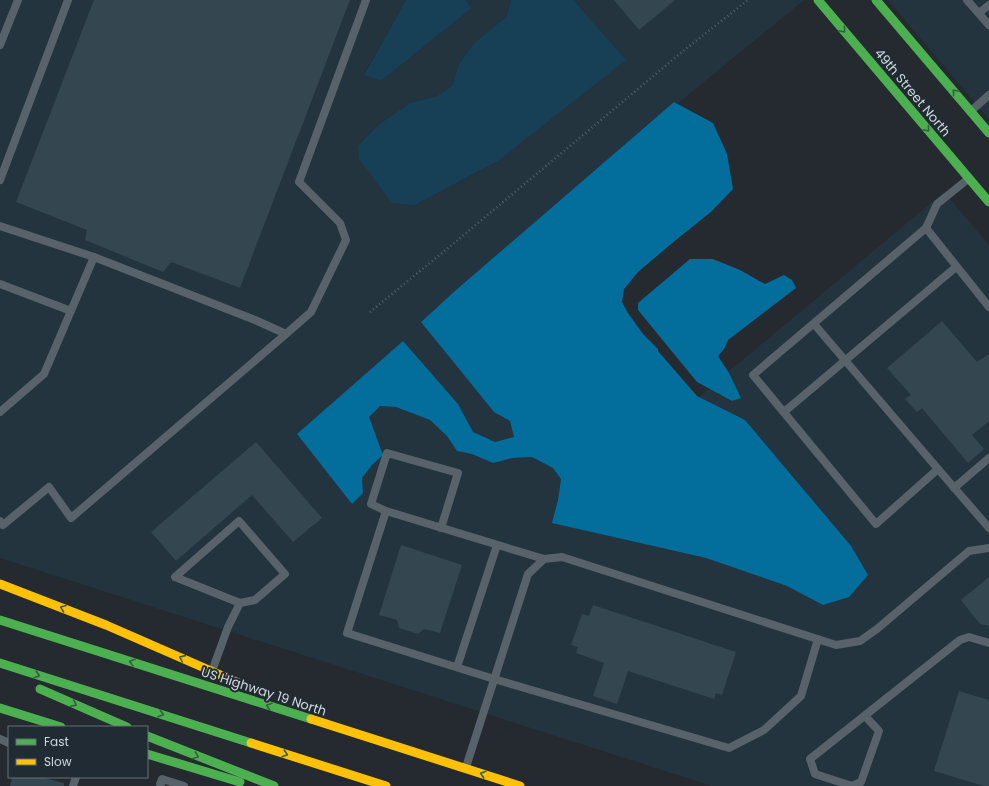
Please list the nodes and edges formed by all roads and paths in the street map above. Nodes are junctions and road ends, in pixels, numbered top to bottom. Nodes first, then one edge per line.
1 (18, 0) edge
2 (68, 0) edge
3 (366, 0) edge
4 (748, 0) edge
5 (818, 0) edge
6 (876, 0) edge
7 (967, 0) edge
8 (989, 5) edge
9 (978, 13) junction
10 (989, 25) edge
11 (0, 45) edge
12 (989, 95) edge
13 (971, 111) junction
14 (989, 133) edge
15 (969, 178) junction
16 (0, 180) edge
17 (989, 202) edge
18 (0, 226) edge
19 (926, 228) junction
20 (94, 257) junction
21 (956, 267) junction
22 (0, 284) edge
23 (989, 307) edge
24 (71, 310) junction
25 (370, 312) dead end
26 (814, 324) junction
27 (286, 334) junction
28 (845, 360) junction
29 (0, 412) edge
30 (784, 412) junction
31 (989, 458) edge
32 (938, 469) junction
33 (954, 488) junction
34 (386, 511) junction
35 (0, 521) edge
36 (442, 528) junction
37 (989, 528) edge
38 (497, 545) junction
39 (989, 548) edge
40 (544, 559) junction
41 (0, 584) edge
42 (240, 603) junction
43 (0, 620) edge
44 (818, 639) junction
45 (989, 643) edge
46 (0, 663) edge
47 (457, 667) junction
48 (212, 671) junction
49 (494, 679) junction
50 (35, 687) dead end
51 (248, 687) dead end
52 (269, 696) dead end
53 (0, 708) edge
54 (865, 716) junction
55 (57, 726) edge
56 (125, 726) edge
57 (346, 731) junction
58 (148, 736) edge
59 (148, 754) edge
60 (465, 768) junction
61 (161, 786) edge
62 (184, 786) edge
63 (253, 786) edge
64 (274, 786) edge
65 (386, 786) edge
66 (520, 786) edge

1 - 11 lane
2 - 16 lane
3 - 27 lane
4 - 25 path
5 -> 15 main road, 49th Street North
13 -> 6 main road
7 - 9 lane
8 - 9 lane
9 - 10 lane
12 - 13 lane
13 - 14 main road
15 - 17 main road, 49th Street North
15 - 19 lane
18 - 20 lane
19 - 21 lane
19 - 26 lane
20 - 24 lane
20 - 27 lane
21 - 23 lane
21 - 28 lane
22 - 24 lane
24 - 29 lane
26 - 28 lane
26 - 30 lane
27 - 35 lane
28 - 30 lane
28 - 32 lane
30 - 32 lane
31 - 33 lane
32 - 33 lane
33 - 37 lane
34 - 36 lane
34 - 36 lane
34 - 47 lane
36 - 38 lane
38 - 40 lane
38 - 47 lane
39 - 44 lane
40 - 44 lane
40 - 49 lane
48 -> 41 main road
42 - 42 lane
42 - 48 lane
57 -> 43 main road, US Highway 19 North
44 - 49 lane
45 - 54 lane
46 -> 65 main road
47 - 49 lane
48 - 51 main road
49 - 60 lane
50 -> 56 main road
52 - 57 main road
53 - 55 main road
54 - 54 lane
57 - 60 main road, US Highway 19 North
58 -> 64 main road
59 - 63 main road
66 -> 60 main road, US Highway 19 North
61 - 62 lane

